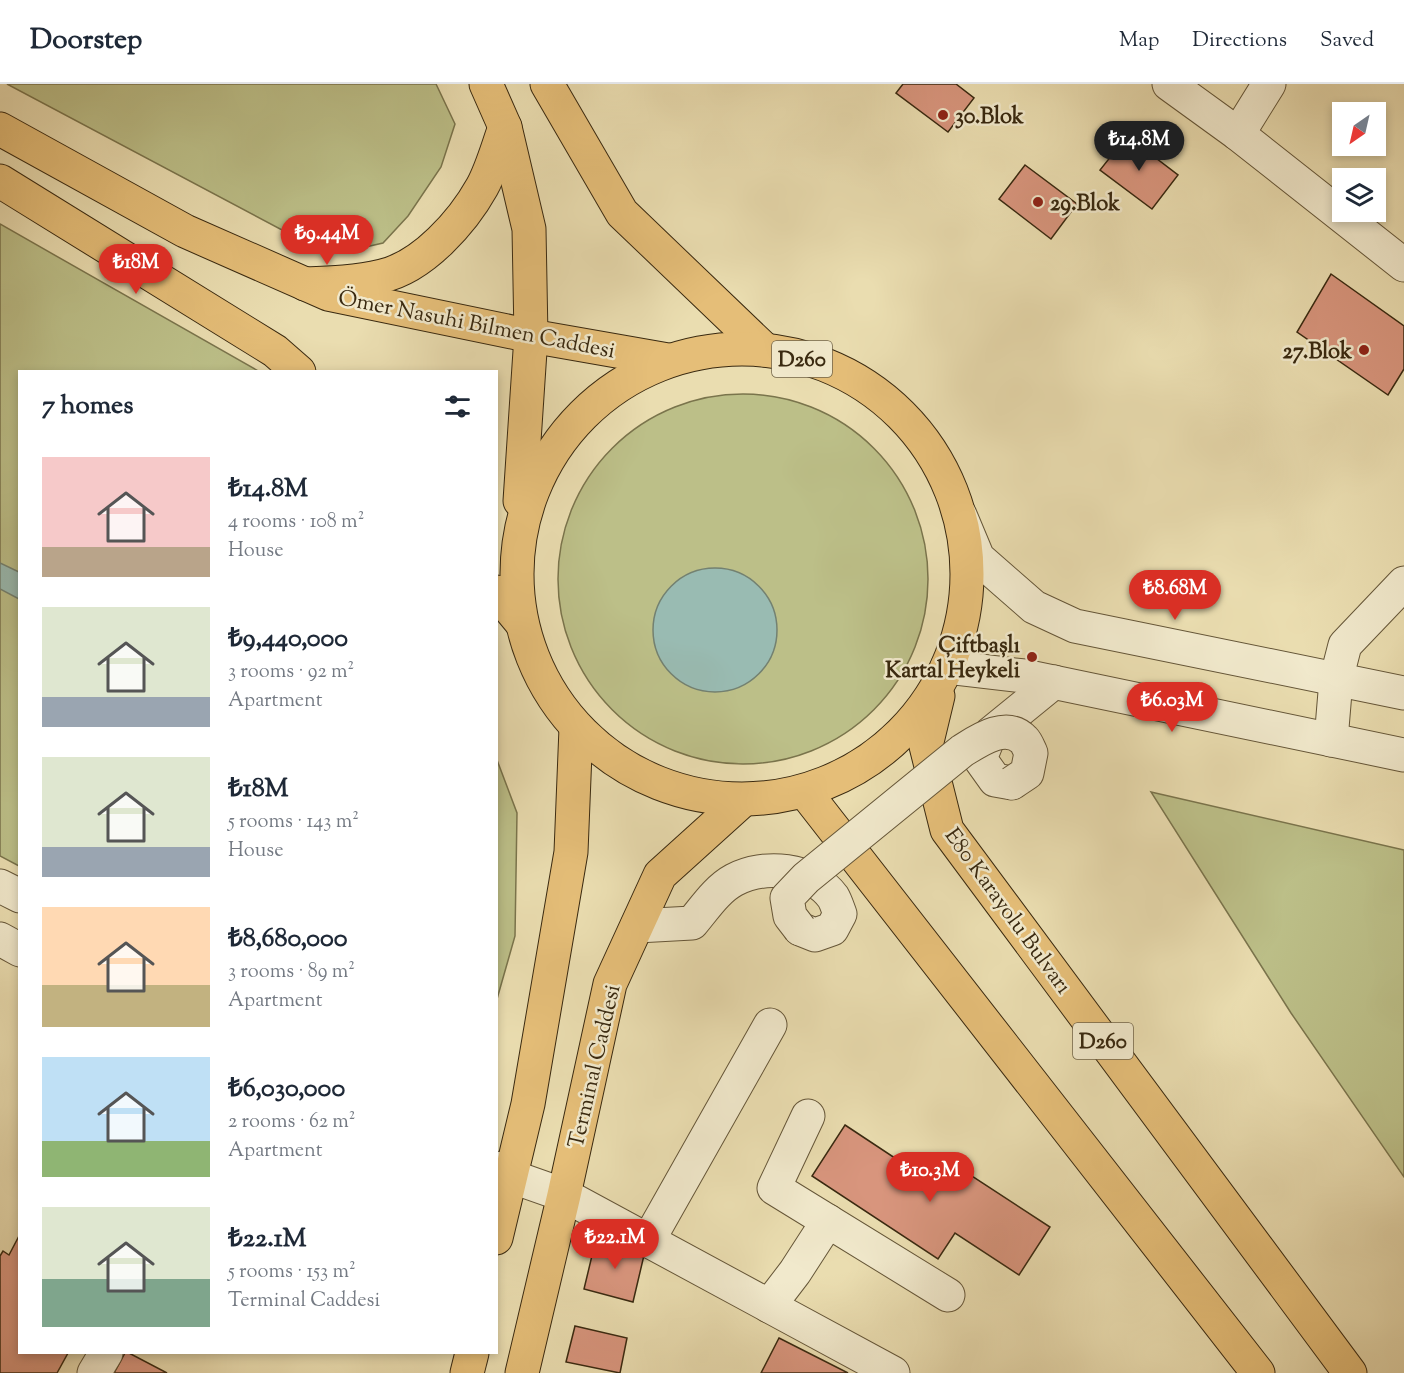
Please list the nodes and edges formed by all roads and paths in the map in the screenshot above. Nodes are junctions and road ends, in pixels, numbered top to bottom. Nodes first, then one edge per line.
1 (486, 84) edge
2 (547, 84) edge
3 (1169, 84) edge
4 (1269, 84) edge
5 (505, 127) junction
6 (0, 129) edge
7 (1238, 134) junction
8 (0, 181) edge
9 (1404, 265) edge
10 (305, 284) junction
11 (531, 336) junction
12 (765, 350) junction
13 (668, 360) junction
14 (297, 370) edge
15 (960, 515) junction
16 (518, 540) junction
17 (1404, 583) edge
18 (498, 594) edge
19 (520, 621) junction
20 (944, 676) junction
21 (1336, 680) junction
22 (1054, 682) junction
23 (1404, 693) edge
24 (576, 728) junction
25 (1331, 740) junction
26 (1404, 755) edge
27 (806, 792) junction
28 (743, 800) junction
29 (0, 886) edge
30 (18, 895) edge
31 (637, 926) junction
32 (0, 939) edge
33 (18, 949) edge
34 (770, 1025) dead end
35 (807, 1116) dead end
36 (503, 1172) edge
37 (564, 1196) junction
38 (498, 1220) edge
39 (828, 1221) junction
40 (648, 1241) junction
41 (948, 1295) dead end
42 (769, 1306) junction
43 (105, 1354) edge
44 (472, 1354) edge
45 (94, 1373) edge
46 (467, 1373) edge
47 (522, 1373) edge
48 (893, 1373) edge
49 (1258, 1373) edge
50 (1350, 1373) edge

1 - 5 main road
2 - 12 main road, D260
3 - 7 street
4 - 7 street
5 - 10 main road
5 - 11 main road
6 - 10 main road, Ömer Nasuhi Bilmen Caddesi
7 - 9 street
8 - 14 main road
10 - 11 main road, Ömer Nasuhi Bilmen Caddesi
11 - 13 main road, Ömer Nasuhi Bilmen Caddesi
11 - 16 main road
12 - 13 main road, D260
12 - 15 main road, D260
13 - 16 main road, D260
15 - 20 main road, D260
15 - 21 street
16 - 19 main road, D260
17 - 21 street
18 - 19 main road
19 - 24 main road, D260
20 - 22 street
20 - 27 main road, D260
20 - 50 main road, E80 Karayolu Bulvarı / D260
21 - 23 street
21 - 25 street
22 - 25 street
22 - 31 street, bridge
24 - 28 main road, D260
24 - 36 main road
25 - 26 street
27 - 28 main road, D260
27 - 49 main road
28 - 31 main road, Terminal Caddesi
29 - 30 street
31 - 37 main road, Terminal Caddesi
32 - 33 street
34 - 40 street
35 - 39 street
36 - 37 street
36 - 38 main road
37 - 40 street
37 - 47 main road, Terminal Caddesi
39 - 41 street
39 - 42 street
40 - 42 street
42 - 48 street
43 - 45 street
44 - 46 main road

